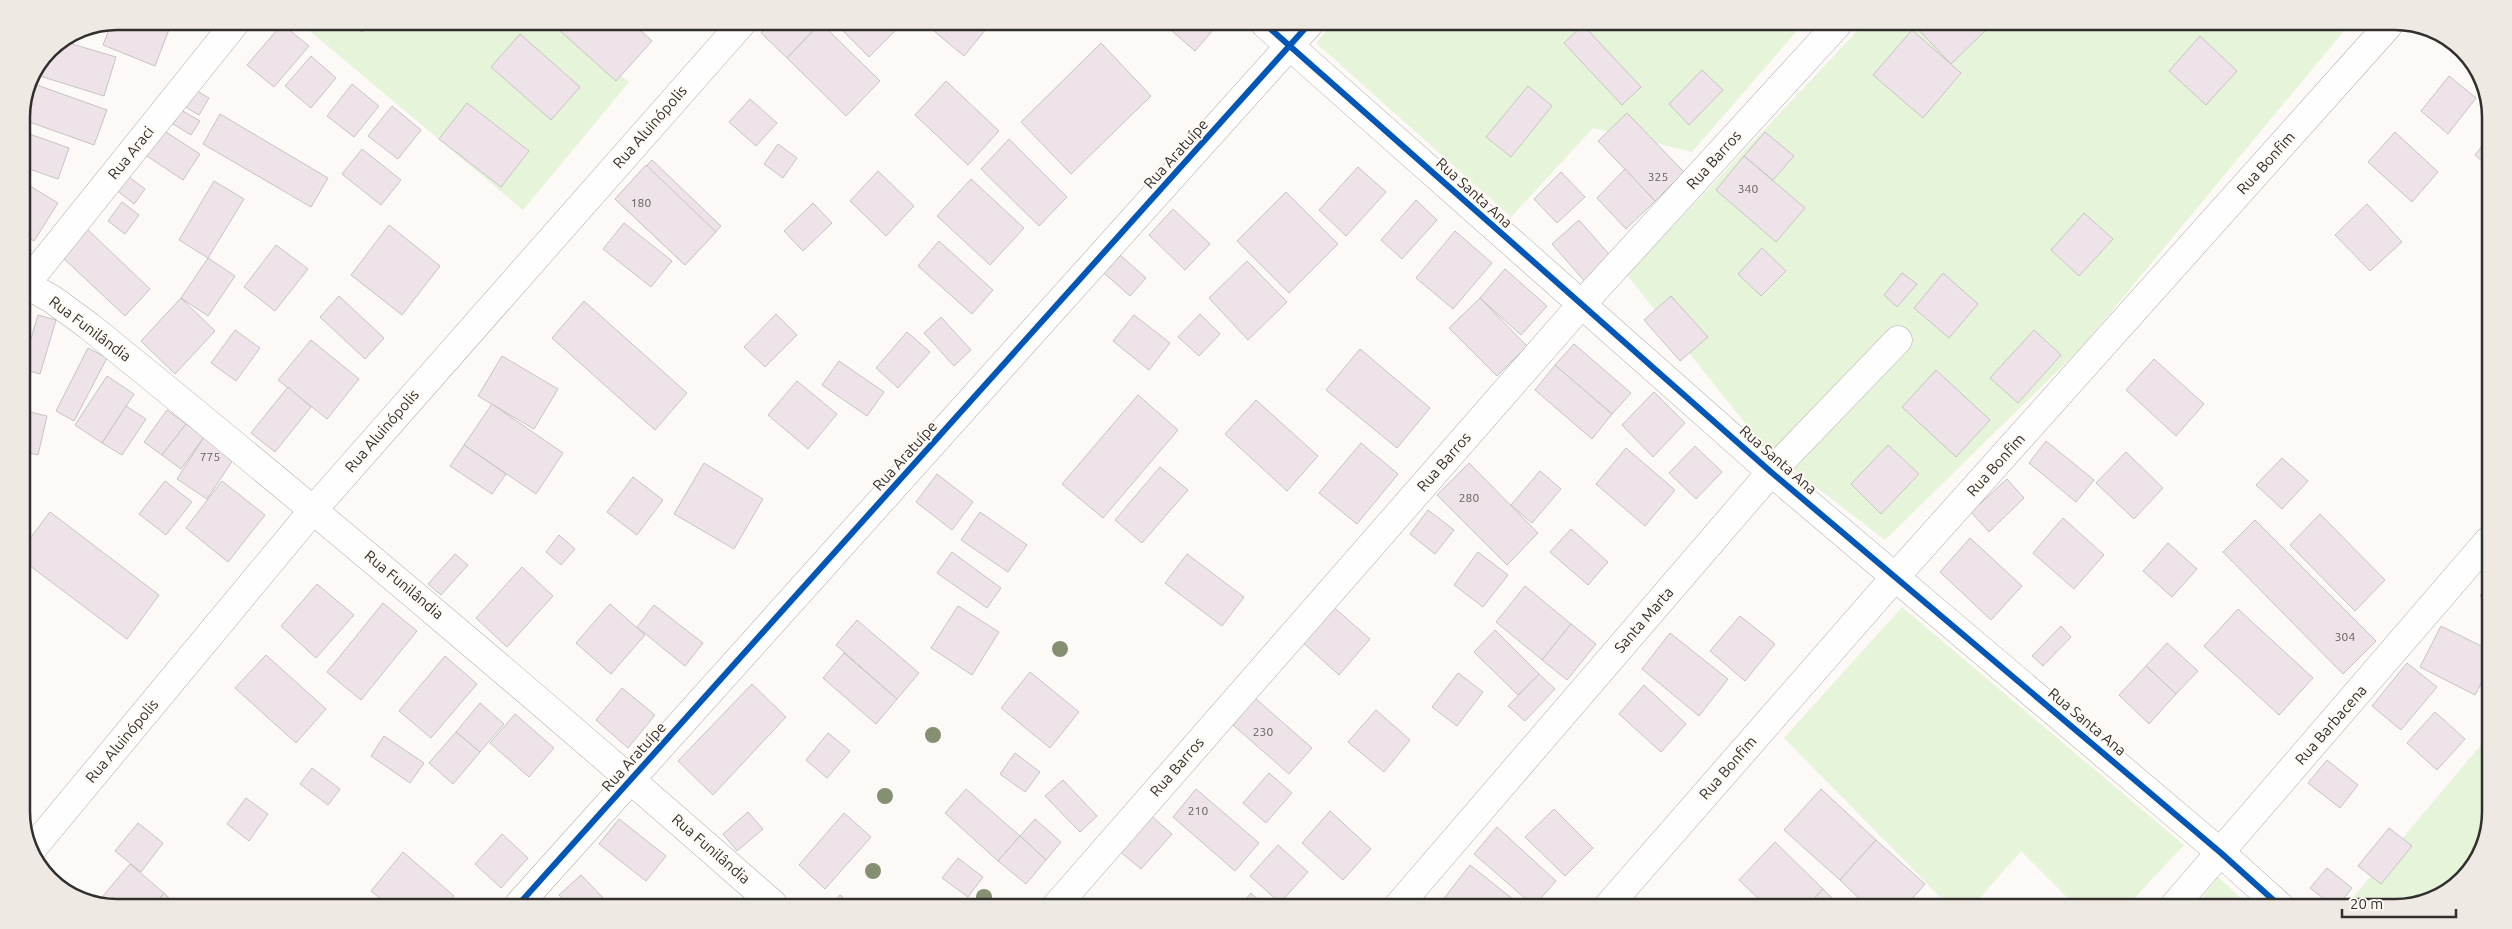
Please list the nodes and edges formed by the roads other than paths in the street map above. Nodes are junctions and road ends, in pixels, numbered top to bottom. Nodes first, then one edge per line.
1 (230, 30) edge
2 (736, 30) edge
3 (1272, 30) edge
4 (1304, 30) edge
5 (1832, 30) edge
6 (2384, 30) edge
7 (1290, 46) junction
8 (30, 276) edge
9 (30, 286) edge
10 (1581, 305) junction
11 (1898, 340) dead end
12 (1771, 472) junction
13 (314, 509) junction
14 (2482, 548) edge
15 (1896, 576) junction
16 (631, 779) junction
17 (37, 844) edge
18 (2221, 853) junction
19 (523, 899) edge
20 (768, 899) edge
21 (1062, 899) edge
22 (1404, 899) edge
23 (1614, 899) edge
24 (2180, 899) edge
25 (2271, 899) edge

1 - 8 street, Rua Araci
2 - 13 street, Rua Aluinópolis
3 - 7 street, Rua Santa Ana
4 - 7 street, Rua Aratuípe
5 - 10 street, Rua Barros
6 - 15 street, Rua Bonfim
7 - 10 street, Rua Santa Ana
7 - 16 street, Rua Aratuípe
9 - 13 street, Rua Funilândia
10 - 12 street, Rua Santa Ana
10 - 21 street, Rua Barros
11 - 12 street, Santa Marta
12 - 15 street, Rua Santa Ana
12 - 22 street, Santa Marta
13 - 16 street, Rua Funilândia
13 - 17 street, Rua Aluinópolis
14 - 18 street, Rua Barbacena
15 - 18 street, Rua Santa Ana
15 - 23 street, Rua Bonfim
16 - 19 street, Rua Aratuípe
16 - 20 street, Rua Funilândia
18 - 24 street, Rua Barbacena
18 - 25 street, Rua Santa Ana

